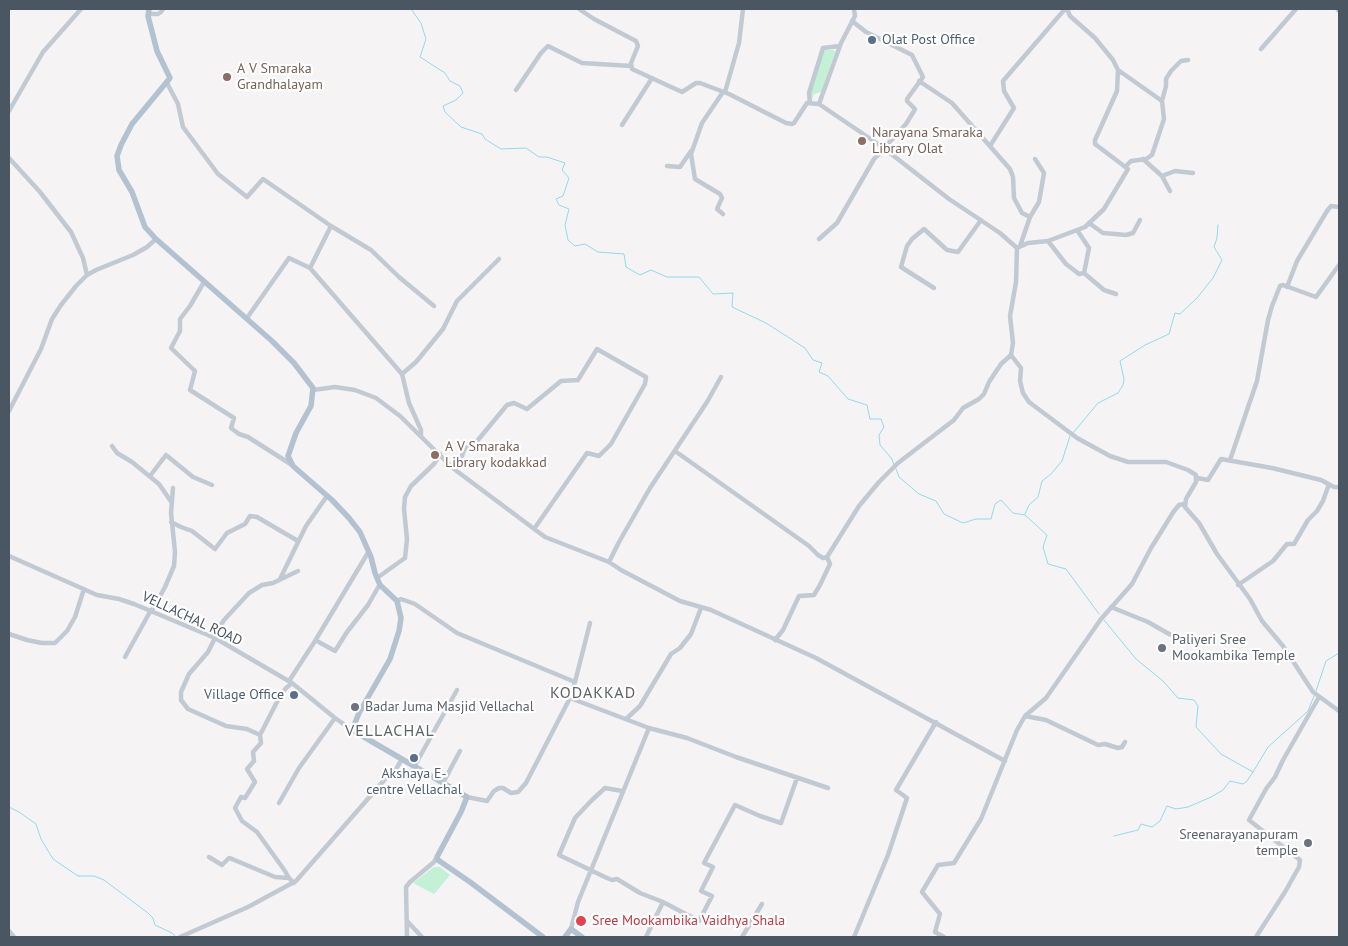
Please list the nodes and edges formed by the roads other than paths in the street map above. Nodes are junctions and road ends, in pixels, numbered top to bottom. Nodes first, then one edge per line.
1 (81, 9) edge
2 (163, 9) edge
3 (579, 9) edge
4 (744, 9) edge
5 (854, 9) edge
6 (1066, 9) edge
7 (1296, 9) edge
8 (148, 11) edge
9 (852, 21) junction
10 (840, 46) junction
11 (1261, 49) dead end
12 (1188, 60) dead end
13 (631, 66) junction
14 (1118, 70) junction
15 (652, 78) junction
16 (920, 81) junction
17 (167, 84) junction
18 (516, 90) dead end
19 (724, 92) junction
20 (1162, 101) junction
21 (810, 103) junction
22 (819, 104) junction
23 (9, 111) edge
24 (622, 125) dead end
25 (990, 146) junction
26 (884, 149) junction
27 (691, 150) junction
28 (9, 158) edge
29 (1035, 159) dead end
30 (1144, 160) junction
31 (667, 166) dead end
32 (1125, 167) junction
33 (1193, 173) dead end
34 (1162, 176) junction
35 (1170, 192) dead end
36 (1339, 207) edge
37 (723, 214) dead end
38 (1030, 217) junction
39 (981, 220) junction
40 (1140, 220) dead end
41 (1089, 223) junction
42 (332, 226) junction
43 (1077, 230) junction
44 (819, 239) dead end
45 (156, 240) junction
46 (1048, 241) junction
47 (1018, 247) junction
48 (499, 259) dead end
49 (1339, 265) edge
50 (310, 268) junction
51 (1084, 273) junction
52 (87, 275) junction
53 (204, 282) junction
54 (1287, 287) junction
55 (934, 288) dead end
56 (1116, 294) dead end
57 (434, 306) dead end
58 (247, 318) junction
59 (1011, 355) junction
60 (402, 374) junction
61 (721, 377) dead end
62 (313, 390) junction
63 (9, 411) edge
64 (421, 437) junction
65 (112, 446) dead end
66 (675, 451) junction
67 (440, 454) junction
68 (1230, 460) junction
69 (293, 466) junction
70 (454, 469) junction
71 (150, 476) junction
72 (1197, 478) junction
73 (1328, 484) junction
74 (212, 486) dead end
75 (1339, 487) edge
76 (173, 488) dead end
77 (327, 496) junction
78 (172, 503) junction
79 (1184, 504) junction
80 (171, 522) junction
81 (534, 529) junction
82 (298, 541) junction
83 (369, 551) junction
84 (9, 556) edge
85 (827, 557) junction
86 (609, 562) junction
87 (298, 571) dead end
88 (279, 580) junction
89 (378, 581) junction
90 (1238, 585) junction
91 (84, 590) junction
92 (397, 601) junction
93 (1111, 607) junction
94 (700, 608) junction
95 (151, 611) junction
96 (590, 623) dead end
97 (9, 634) edge
98 (1176, 636) dead end
99 (214, 638) junction
100 (775, 640) junction
101 (315, 641) junction
102 (125, 657) dead end
103 (291, 682) junction
104 (575, 682) junction
105 (457, 690) dead end
106 (1319, 697) junction
107 (570, 698) junction
108 (1339, 711) edge
109 (1025, 716) junction
110 (335, 718) junction
111 (626, 719) junction
112 (936, 722) junction
113 (648, 728) junction
114 (352, 730) junction
115 (260, 734) junction
116 (1125, 742) dead end
117 (460, 751) dead end
118 (402, 759) junction
119 (1005, 761) junction
120 (414, 767) junction
121 (797, 778) junction
122 (444, 783) junction
123 (828, 788) dead end
124 (622, 792) junction
125 (467, 797) junction
126 (279, 803) dead end
127 (209, 857) dead end
128 (438, 857) junction
129 (591, 871) junction
130 (289, 878) junction
131 (294, 883) junction
132 (662, 902) junction
133 (762, 904) dead end
134 (407, 921) junction
135 (571, 929) junction
136 (9, 931) edge
137 (14, 937) edge
138 (180, 937) edge
139 (407, 937) edge
140 (422, 937) edge
141 (543, 937) edge
142 (565, 937) edge
143 (582, 937) edge
144 (646, 937) edge
145 (742, 937) edge
146 (854, 937) edge
147 (944, 937) edge
148 (1256, 937) edge

1 - 23 street
2 - 8 street
3 - 13 street
4 - 19 street
5 - 9 street
6 - 14 street
6 - 25 street
7 - 11 street
8 - 17 main road
9 - 10 street
9 - 16 street
10 - 21 street
10 - 22 street
12 - 20 street
13 - 15 street
13 - 18 street
14 - 20 street
14 - 32 street
15 - 19 street
15 - 24 street
16 - 25 street
16 - 26 street
17 - 42 street
17 - 45 main road
19 - 21 street
19 - 27 street
20 - 30 street
21 - 22 street
22 - 26 street
25 - 38 street
26 - 39 street
26 - 44 street
27 - 31 street
27 - 37 street
28 - 52 street
29 - 38 street
30 - 32 street
30 - 34 street
32 - 41 street
33 - 34 street
34 - 35 street
36 - 54 street
38 - 47 street
39 - 47 street
39 - 55 street
40 - 41 street
41 - 43 street
42 - 50 street
42 - 57 street
43 - 46 street
43 - 51 street
45 - 52 street
45 - 53 main road
46 - 47 street
46 - 51 street
47 - 59 street
48 - 60 street
49 - 54 street
50 - 58 street
50 - 60 street
51 - 56 street
52 - 63 street
53 - 58 main road
53 - 69 street
54 - 68 street
58 - 62 main road
59 - 72 street
59 - 85 street
60 - 64 street
61 - 66 street
62 - 64 street
62 - 69 main road
64 - 67 street
65 - 71 street
66 - 85 street
66 - 86 street
67 - 70 street
67 - 89 street
68 - 72 street
68 - 73 street
69 - 77 main road
70 - 81 street
70 - 81 street
71 - 74 street
71 - 78 street
72 - 79 street
73 - 75 street
73 - 90 street
76 - 78 street
77 - 82 street
77 - 83 main road
78 - 80 street
79 - 90 street
79 - 93 street
80 - 82 street
80 - 95 street
81 - 86 street
82 - 88 street
83 - 89 main road
83 - 101 street
84 - 91 street, VELLACHAL ROAD
85 - 100 street
86 - 94 street
87 - 88 street
88 - 99 street
89 - 92 main road
89 - 101 street
90 - 106 street
91 - 95 street, VELLACHAL ROAD
91 - 97 street
92 - 104 street
92 - 114 main road
93 - 98 street
93 - 109 street
94 - 100 street
94 - 111 street
95 - 99 street, VELLACHAL ROAD
95 - 102 street
96 - 104 street
99 - 103 street, VELLACHAL ROAD
99 - 115 street
100 - 112 street
101 - 103 street
103 - 110 street, VELLACHAL ROAD
103 - 115 street
104 - 107 street
105 - 120 street
106 - 108 street
106 - 148 street
107 - 111 street
107 - 125 street
109 - 116 street
109 - 119 street
110 - 114 street, VELLACHAL ROAD
110 - 126 street
111 - 113 street
112 - 119 street
112 - 146 street
113 - 121 street
113 - 124 street
114 - 118 main road
115 - 130 street
117 - 122 street
118 - 120 main road
118 - 131 street
119 - 147 street
120 - 122 main road
121 - 123 street
121 - 132 street
122 - 125 main road
124 - 129 street
124 - 129 street
125 - 128 main road
127 - 130 street
128 - 134 street
128 - 141 main road
129 - 132 street
129 - 135 street
130 - 131 street
131 - 138 street
132 - 144 street
133 - 145 street
134 - 139 street
134 - 140 street
135 - 142 main road
135 - 143 main road
136 - 137 street

